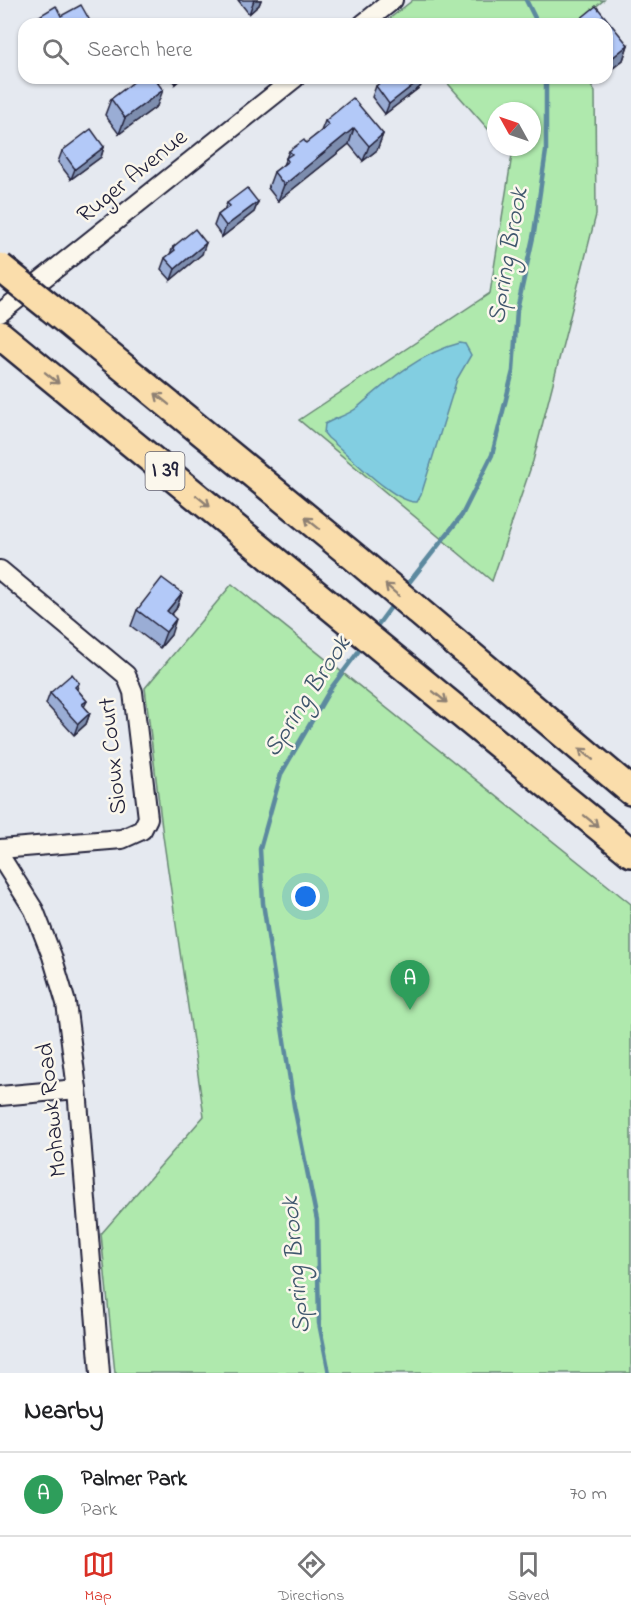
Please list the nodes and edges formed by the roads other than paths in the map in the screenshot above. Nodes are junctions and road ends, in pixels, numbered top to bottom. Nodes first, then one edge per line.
1 (393, 0) edge
2 (370, 18) edge
3 (287, 84) edge
4 (0, 267) edge
5 (0, 313) edge
6 (3, 338) edge
7 (0, 570) edge
8 (631, 791) edge
9 (0, 849) edge
10 (631, 854) edge
11 (0, 856) edge
12 (77, 1089) junction
13 (0, 1096) edge
14 (100, 1373) edge

1 - 2 street
3 - 5 street, Ruger Avenue
8 -> 4 highway, I 39, bridge
6 -> 10 highway, I 39
7 - 9 street, Sioux Court
11 - 12 street, Mohawk Road
12 - 13 street
12 - 14 street, Mohawk Road

